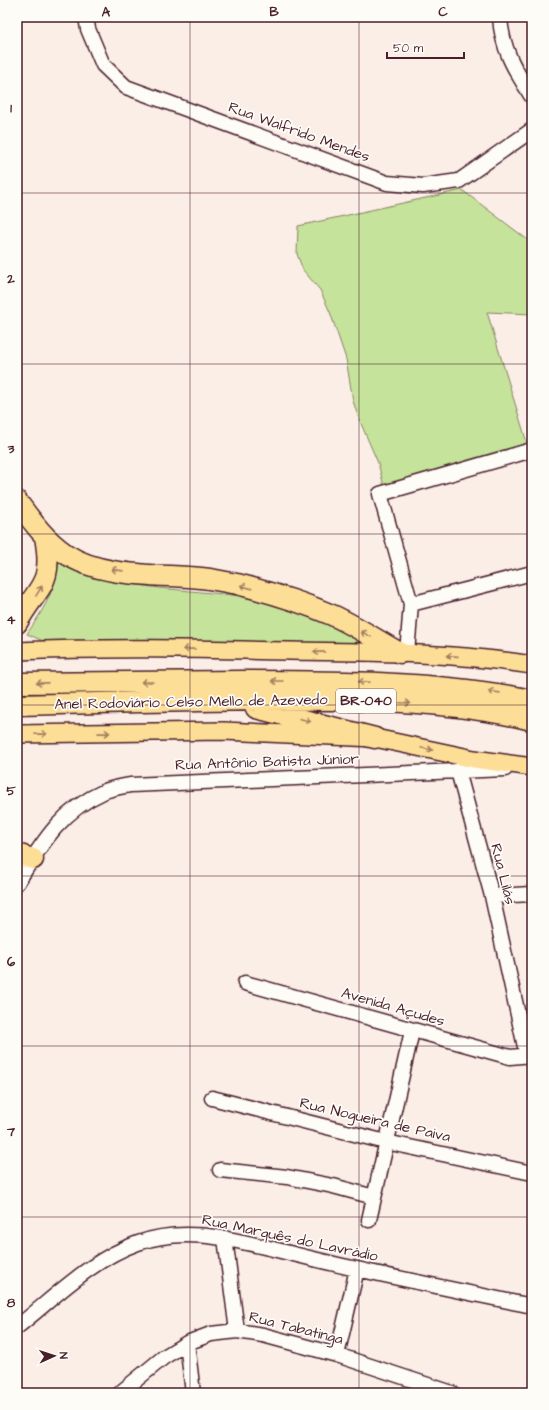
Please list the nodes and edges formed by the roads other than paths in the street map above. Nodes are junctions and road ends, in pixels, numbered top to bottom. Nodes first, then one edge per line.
1 (86, 17) edge
2 (500, 17) edge
3 (532, 97) edge
4 (532, 130) edge
5 (532, 450) edge
6 (17, 500) edge
7 (45, 537) junction
8 (532, 573) edge
9 (411, 604) junction
10 (17, 624) edge
11 (17, 651) edge
12 (404, 653) junction
13 (532, 666) edge
14 (17, 683) edge
15 (532, 700) edge
16 (198, 701) junction
17 (17, 705) edge
18 (532, 720) edge
19 (17, 734) edge
20 (375, 738) junction
21 (532, 767) edge
22 (458, 771) junction
23 (25, 856) edge
24 (17, 883) edge
25 (532, 894) edge
26 (492, 896) junction
27 (245, 983) dead end
28 (412, 1031) junction
29 (530, 1055) edge
30 (212, 1098) dead end
31 (386, 1142) junction
32 (220, 1170) dead end
33 (532, 1172) edge
34 (374, 1197) junction
35 (369, 1220) dead end
36 (225, 1238) junction
37 (357, 1269) junction
38 (532, 1306) edge
39 (17, 1327) edge
40 (237, 1332) junction
41 (187, 1343) junction
42 (337, 1355) junction
43 (120, 1393) edge
44 (193, 1393) edge
45 (452, 1393) edge

1 - 4 street, Rua Walfrido Mendes
2 - 3 street
5 - 9 street
6 - 7 highway
10 -> 7 highway
12 -> 7 highway
8 - 9 street
9 - 12 street
12 -> 11 main road
13 -> 12 main road
15 -> 14 highway, Anel Rodoviário Celso Mello de Azevedo / BR-040
16 - 17 highway, Anel Rodoviário Celso Mello de Azevedo / BR-040
16 -> 18 highway, Anel Rodoviário Celso Mello de Azevedo / BR-040
16 -> 20 highway
19 -> 20 main road, Anel Rodoviário Celso Mello de Azevedo
20 -> 21 main road, Anel Rodoviário Celso Mello de Azevedo
21 - 22 street, Rua Antônio Batista Júnior
22 - 23 street, Rua Antônio Batista Júnior
22 - 26 street, Rua Lilás
23 - 24 street, Rua Antônio Batista Júnior
25 - 26 street
26 - 29 street, Rua Lilás
27 - 28 street, Avenida Açudes
28 - 29 street, Avenida Açudes
28 - 31 street
30 - 31 street, Rua Nogueira de Paiva
31 - 33 street, Rua Nogueira de Paiva
31 - 34 street
32 - 34 street
34 - 35 street
36 - 37 street, Rua Marquês do Lavrádio
36 - 39 street, Rua Marquês do Lavrádio
36 - 40 street
37 - 38 street, Rua Marquês do Lavrádio
37 - 42 street
40 - 41 street, Rua Tabatinga
40 - 42 street, Rua Tabatinga
41 - 43 street, Rua Tabatinga
41 - 44 street
42 - 45 street, Rua Tabatinga

